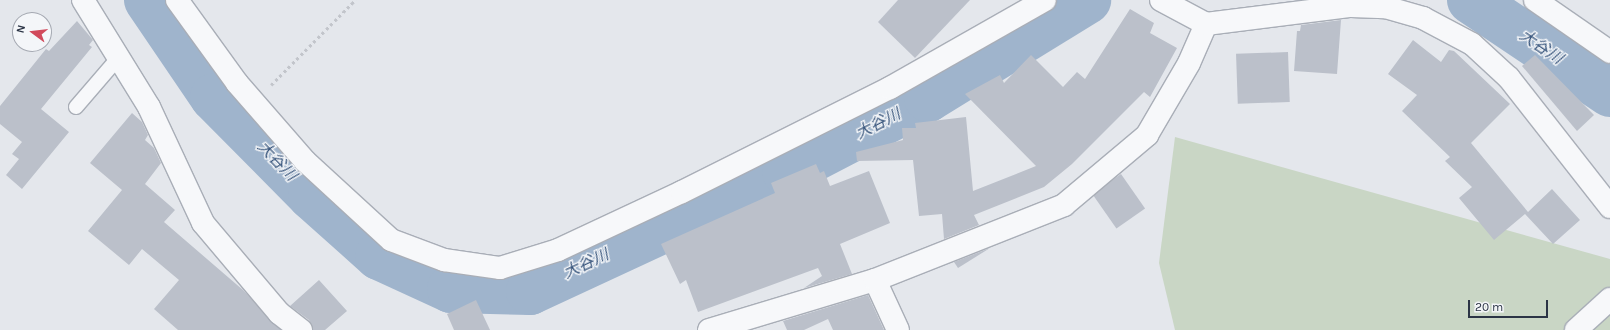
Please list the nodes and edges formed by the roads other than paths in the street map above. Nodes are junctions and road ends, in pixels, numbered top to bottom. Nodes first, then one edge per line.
1 (83, 0) edge
2 (177, 0) edge
3 (1045, 0) edge
4 (1161, 0) edge
5 (1535, 0) edge
6 (1386, 3) edge
7 (1206, 24) junction
8 (1610, 52) edge
9 (119, 57) junction
10 (76, 107) dead end
11 (1610, 207) edge
12 (875, 280) junction
13 (1610, 298) edge
14 (301, 330) edge
15 (709, 330) edge
16 (898, 330) edge
17 (1576, 330) edge

1 - 9 street
2 - 3 street
4 - 7 street
5 - 8 street
6 - 7 street
6 - 11 street
7 - 12 street
9 - 10 lane
9 - 14 street
12 - 15 street
12 - 16 street
13 - 17 street

